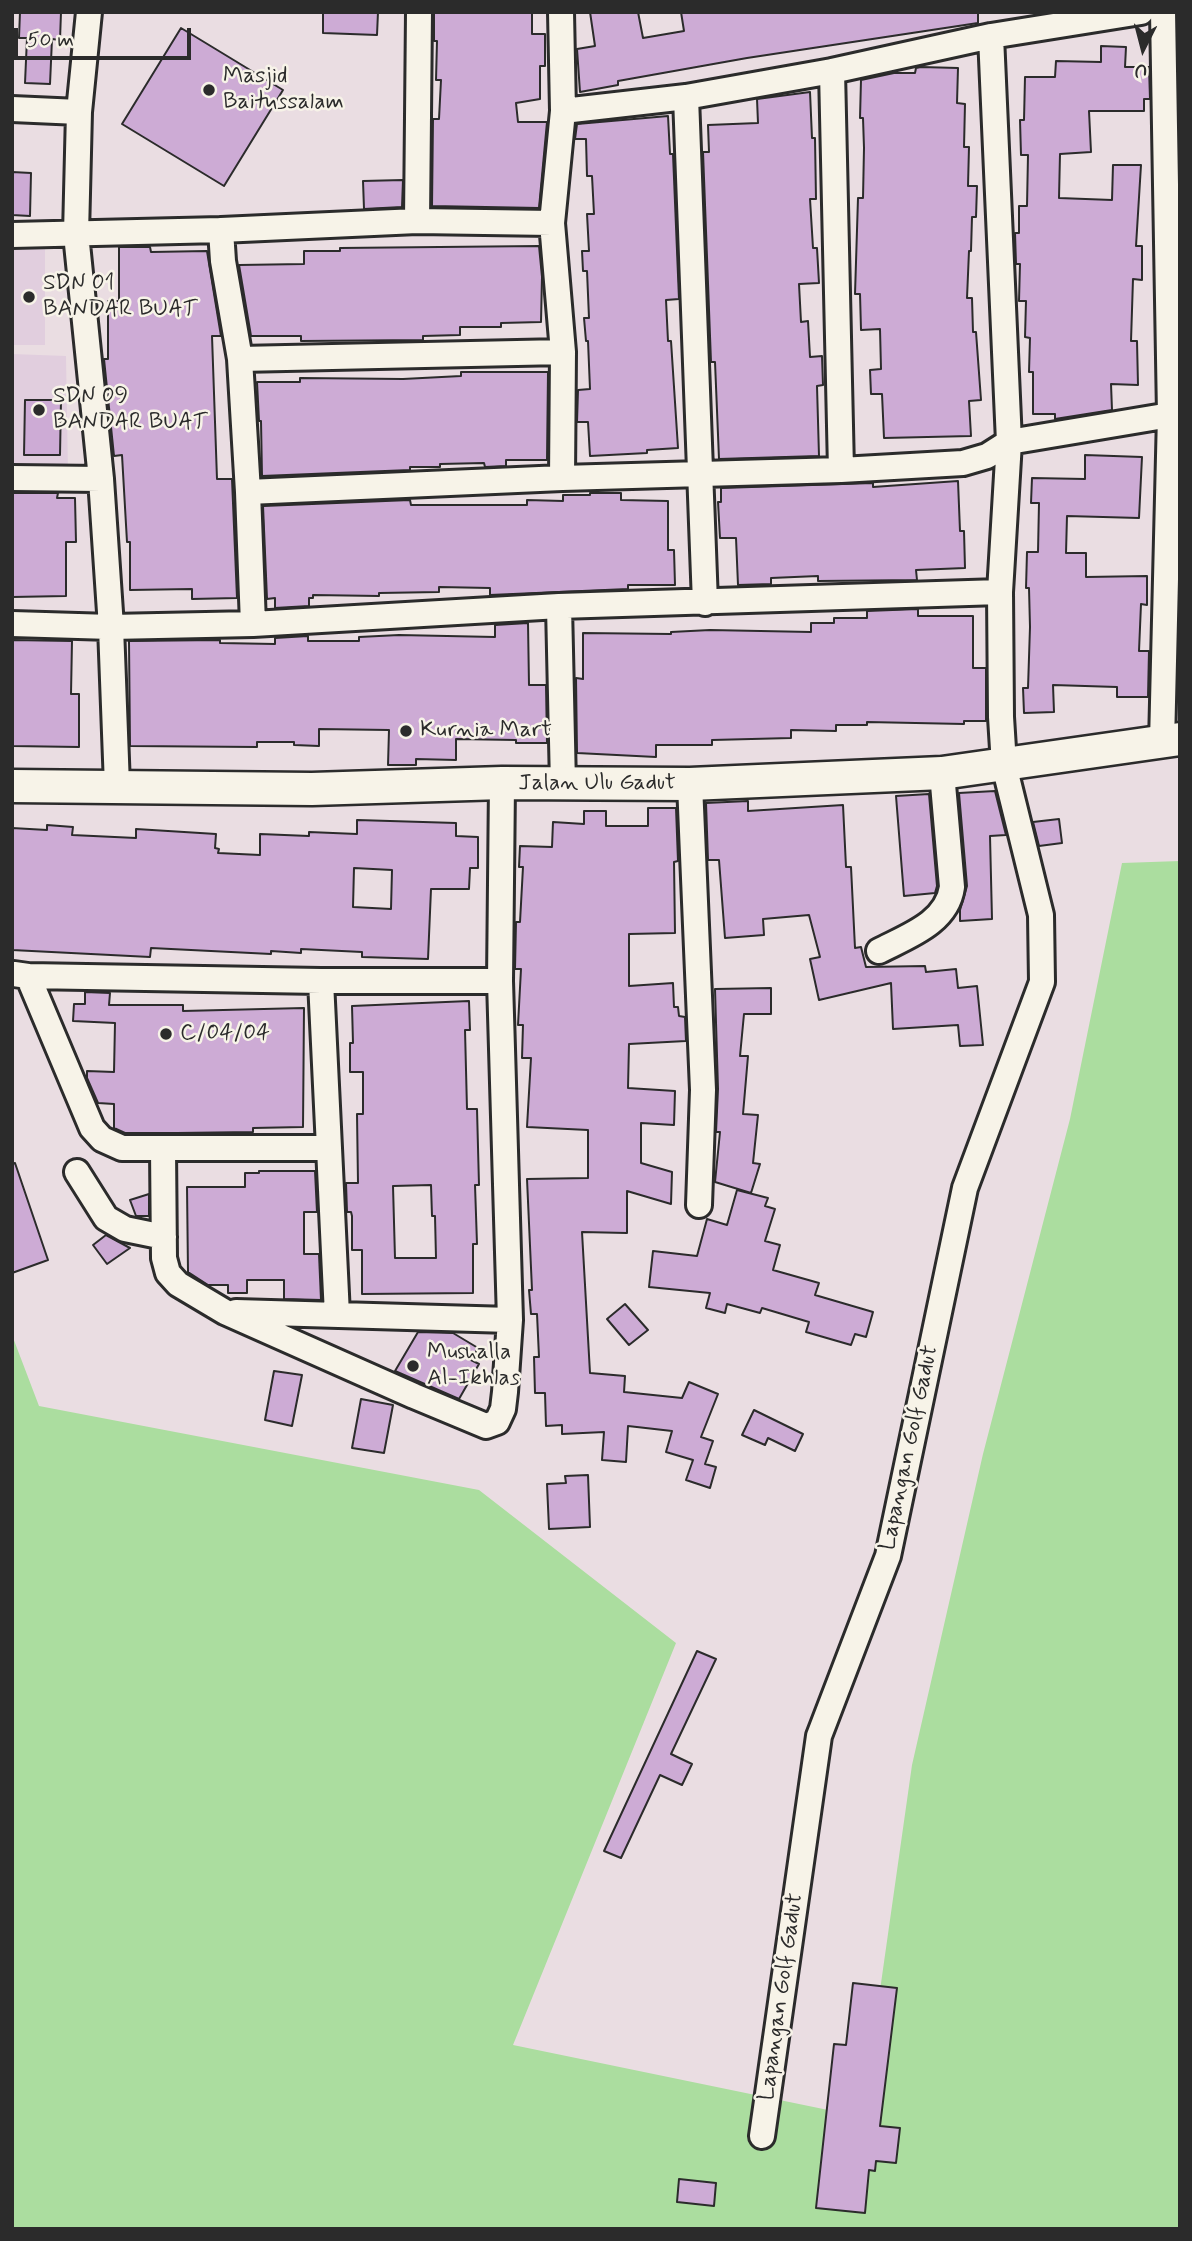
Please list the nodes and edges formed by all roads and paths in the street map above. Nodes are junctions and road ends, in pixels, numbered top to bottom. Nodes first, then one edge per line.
1 (89, 12) edge
2 (419, 12) edge
3 (561, 12) edge
4 (1141, 12) edge
5 (1163, 12) edge
6 (991, 36) junction
7 (831, 71) junction
8 (686, 97) junction
9 (12, 109) edge
10 (79, 111) junction
11 (563, 111) junction
12 (417, 222) junction
13 (552, 223) junction
14 (221, 230) junction
15 (76, 234) junction
16 (12, 235) edge
17 (563, 352) junction
18 (240, 359) junction
19 (1170, 415) junction
20 (1009, 442) junction
21 (841, 470) junction
22 (700, 475) junction
23 (12, 478) edge
24 (562, 478) junction
25 (101, 479) junction
26 (248, 492) junction
27 (1000, 592) junction
28 (705, 603) junction
29 (559, 606) junction
30 (12, 624) edge
31 (253, 624) junction
32 (111, 627) junction
33 (1171, 741) edge
34 (1004, 765) junction
35 (942, 773) junction
36 (502, 783) junction
37 (690, 784) junction
38 (563, 785) junction
39 (12, 786) edge
40 (117, 786) junction
41 (879, 951) dead end
42 (20, 975) edge
43 (321, 981) junction
44 (500, 981) junction
45 (329, 1148) junction
46 (163, 1149) junction
47 (77, 1172) dead end
48 (699, 1205) dead end
49 (164, 1237) junction
50 (225, 1312) junction
51 (337, 1315) junction
52 (510, 1320) junction
53 (762, 2136) dead end

1 - 10 street
2 - 12 street
3 - 11 street
4 - 6 street
5 - 19 street
6 - 7 street
6 - 20 street, Lapangan Golf Gadut
7 - 8 street
7 - 21 street
8 - 11 street
8 - 22 street
9 - 10 street
10 - 15 street
11 - 13 street
12 - 13 street
12 - 14 street
13 - 17 street
14 - 15 street
14 - 18 street
15 - 16 street
15 - 25 street
17 - 18 street
17 - 24 street
18 - 26 street
19 - 20 street
19 - 33 street
20 - 21 street
20 - 27 street, Lapangan Golf Gadut
21 - 22 street
22 - 24 street
22 - 28 street
23 - 25 street
24 - 26 street
25 - 32 street
26 - 31 street
27 - 28 street
27 - 34 street, Lapangan Golf Gadut
28 - 29 street
29 - 31 street
29 - 38 street
30 - 32 street
31 - 32 street
32 - 40 street
33 - 34 street, Jalan Ulu Gadut
34 - 35 street, Jalan Ulu Gadut
34 - 53 street, Lapangan Golf Gadut
35 - 37 street, Jalan Ulu Gadut
35 - 41 street
36 - 38 street, Jalan Ulu Gadut
36 - 40 street, Jalan Ulu Gadut
36 - 44 street
37 - 38 street, Jalan Ulu Gadut
37 - 48 street
39 - 40 street, Jalan Ulu Gadut
42 - 43 street
42 - 46 street
43 - 44 street
43 - 45 street
44 - 52 street
45 - 46 street
45 - 51 street
46 - 49 street
47 - 49 street
49 - 50 street
50 - 51 street
50 - 52 street
51 - 52 street

